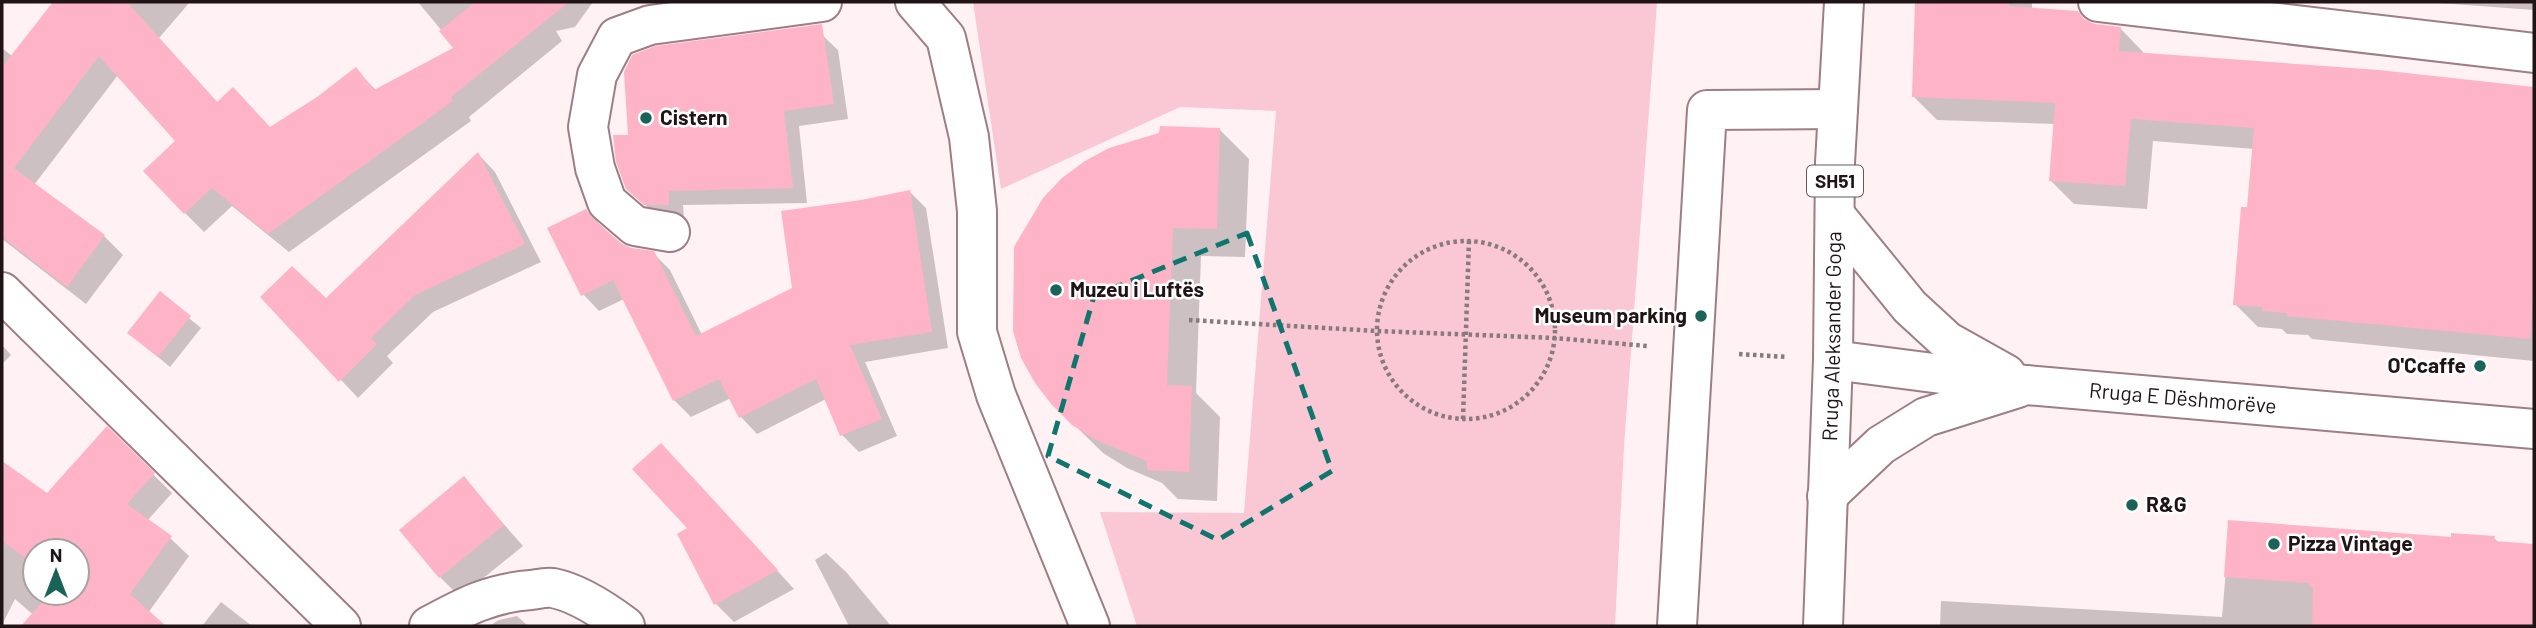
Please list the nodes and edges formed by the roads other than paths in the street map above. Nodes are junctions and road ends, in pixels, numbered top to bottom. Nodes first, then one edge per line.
1 (822, 2) edge
2 (915, 2) edge
3 (1844, 2) edge
4 (2098, 2) edge
5 (2534, 53) edge
6 (1838, 109) junction
7 (1835, 215) junction
8 (670, 232) dead end
9 (2, 292) edge
10 (1833, 360) junction
11 (2026, 385) junction
12 (2534, 429) edge
13 (1826, 496) junction
14 (341, 626) edge
15 (429, 626) edge
16 (625, 626) edge
17 (1090, 626) edge
18 (1677, 626) edge
19 (1823, 626) edge

1 - 8 main road
2 - 17 main road
3 - 6 main road, Rruga Aleksander Goga / SH51
4 - 5 main road
6 - 7 main road, Rruga Aleksander Goga / SH51
6 - 18 main road
7 - 10 main road, Rruga Aleksander Goga / SH51
7 - 11 main road
9 - 14 main road
10 - 11 main road, Rruga E Dëshmorëve
10 - 13 main road, Rruga Aleksander Goga / SH51
11 - 12 main road, Rruga E Dëshmorëve
11 - 13 main road
13 - 19 main road, Rruga Aleksander Goga / SH51
15 - 16 main road

